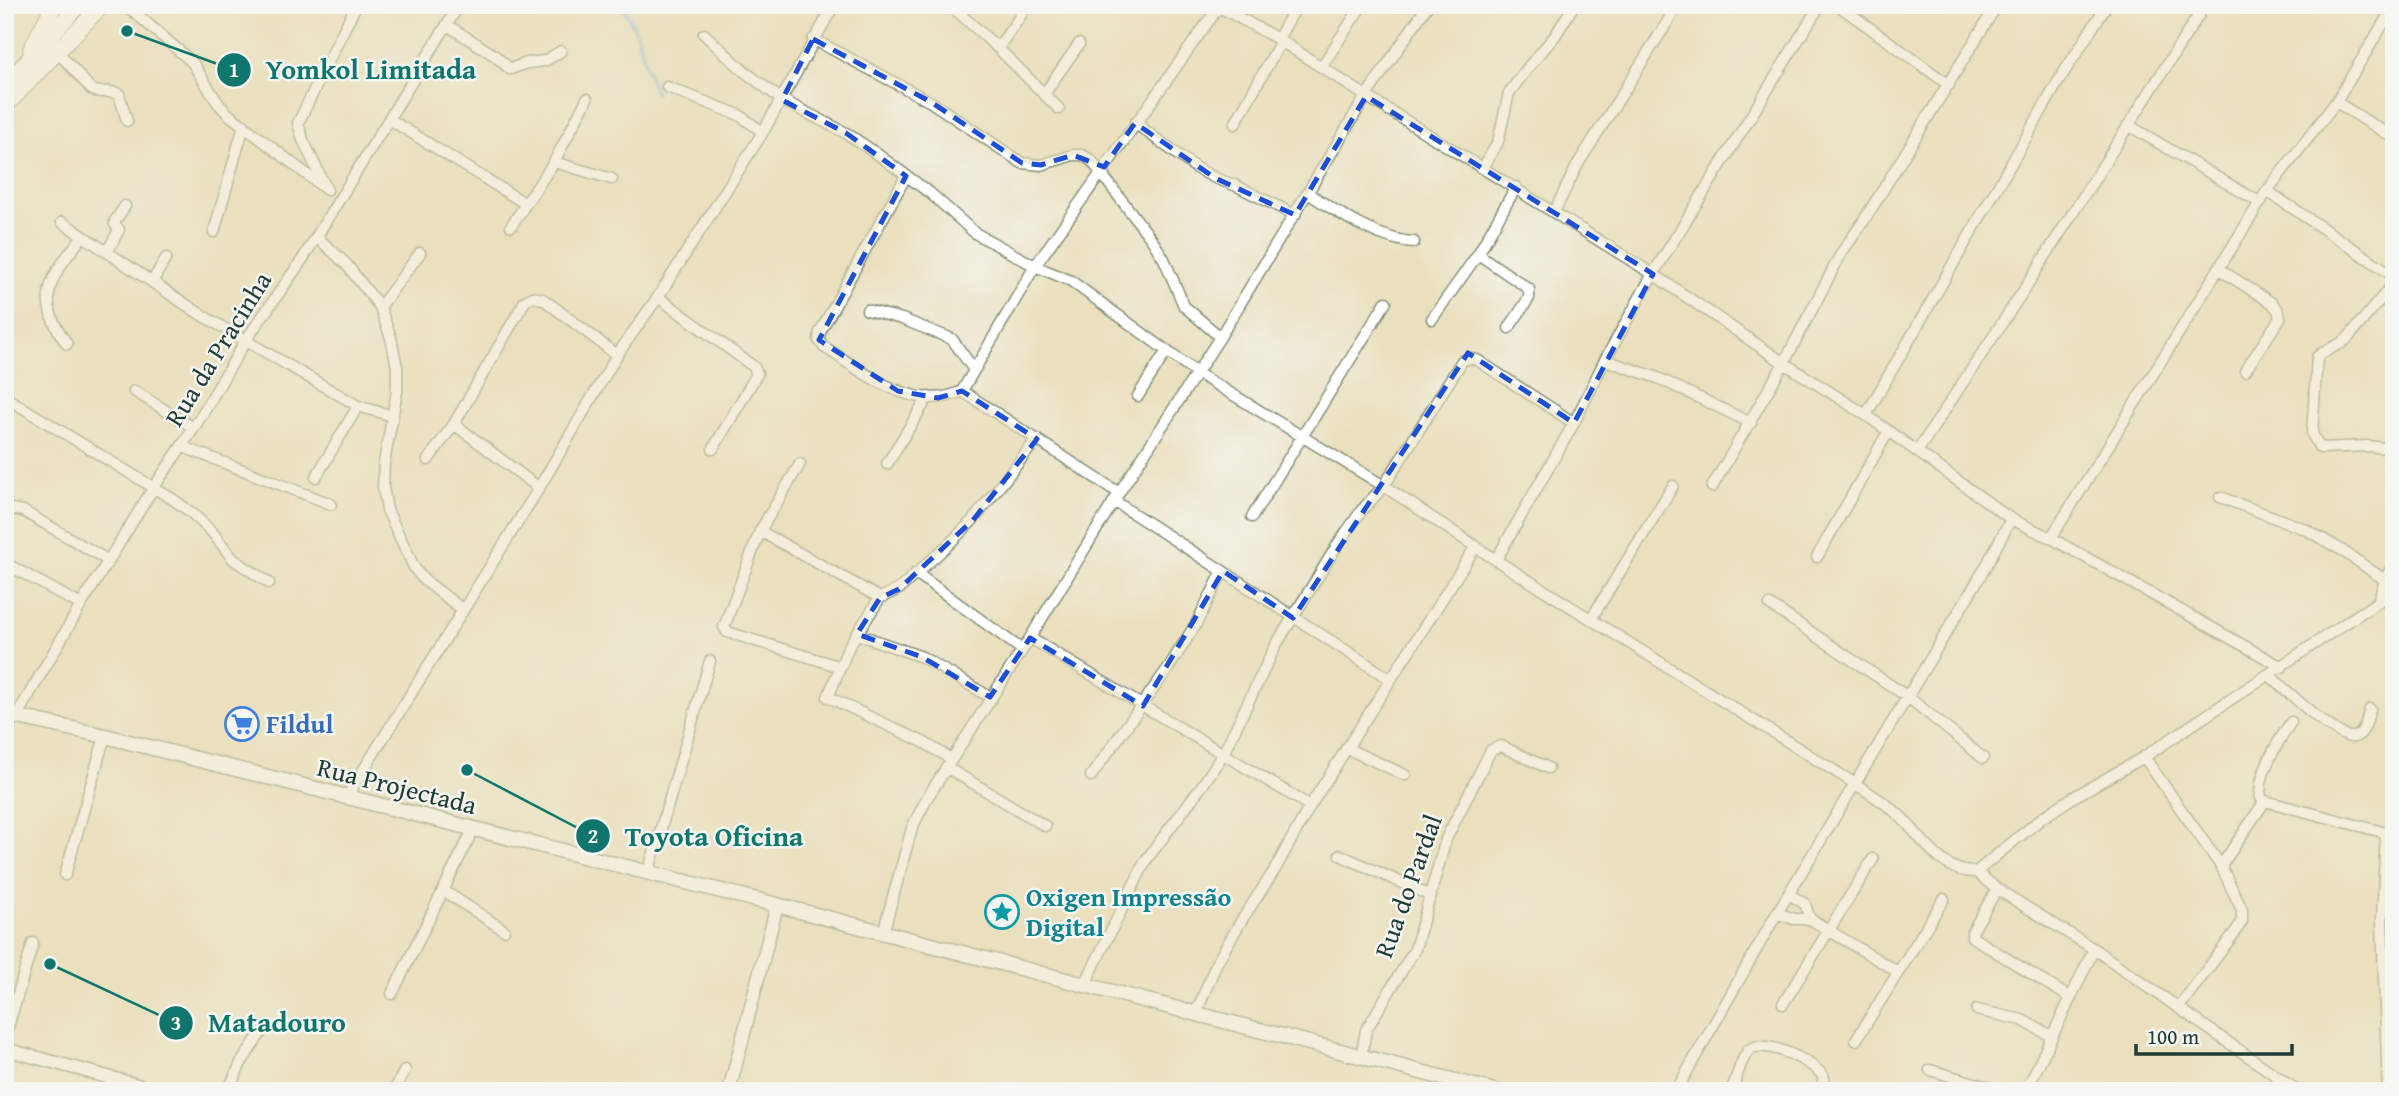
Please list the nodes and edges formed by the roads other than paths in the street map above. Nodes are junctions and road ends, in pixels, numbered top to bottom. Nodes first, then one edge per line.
1 (54, 5) edge
2 (78, 5) edge
3 (102, 5) edge
4 (126, 5) edge
5 (145, 5) edge
6 (356, 5) edge
7 (459, 5) edge
8 (834, 5) edge
9 (950, 5) edge
10 (1028, 5) edge
11 (1297, 5) edge
12 (1362, 5) edge
13 (1428, 5) edge
14 (1574, 5) edge
15 (1678, 5) edge
16 (1819, 5) edge
17 (1838, 5) edge
18 (1997, 5) edge
19 (2107, 5) edge
20 (2205, 5) edge
21 (1218, 6) edge
22 (2394, 6) edge
23 (136, 14) junction
24 (447, 25) junction
25 (704, 34) dead end
26 (813, 39) junction
27 (1280, 40) junction
28 (1079, 44) dead end
29 (998, 48) junction
30 (57, 51) junction
31 (561, 51) dead end
32 (1322, 66) junction
33 (19, 71) junction
34 (1949, 85) junction
35 (5, 86) edge
36 (667, 87) dead end
37 (1044, 94) junction
38 (1366, 96) junction
39 (587, 99) dead end
40 (782, 100) junction
41 (2336, 103) junction
42 (5, 106) edge
43 (1059, 109) dead end
44 (389, 119) junction
45 (127, 121) dead end
46 (1135, 123) junction
47 (1235, 124) dead end
48 (244, 125) junction
49 (2128, 125) junction
50 (763, 132) junction
51 (2394, 138) edge
52 (554, 162) junction
53 (1483, 168) junction
54 (1100, 173) junction
55 (906, 176) junction
56 (612, 179) dead end
57 (1516, 187) junction
58 (327, 190) junction
59 (2267, 191) junction
60 (1308, 193) junction
61 (340, 199) junction
62 (2259, 202) junction
63 (526, 204) junction
64 (125, 206) dead end
65 (1554, 212) junction
66 (1295, 215) junction
67 (62, 222) dead end
68 (511, 226) dead end
69 (214, 232) dead end
70 (83, 236) junction
71 (317, 237) junction
72 (1414, 242) dead end
73 (107, 252) junction
74 (420, 253) dead end
75 (1478, 254) junction
76 (166, 258) dead end
77 (1035, 266) junction
78 (2219, 270) junction
79 (1653, 274) junction
80 (2394, 276) edge
81 (152, 282) junction
82 (2394, 283) edge
83 (657, 298) junction
84 (1386, 302) dead end
85 (380, 307) junction
86 (867, 310) dead end
87 (1432, 319) dead end
88 (1509, 328) dead end
89 (1220, 337) junction
90 (246, 340) junction
91 (67, 344) dead end
92 (1166, 352) junction
93 (617, 355) junction
94 (1605, 360) junction
95 (1784, 363) junction
96 (974, 370) junction
97 (2245, 371) dead end
98 (1197, 373) junction
99 (134, 391) dead end
100 (962, 391) junction
101 (1138, 396) dead end
102 (5, 397) edge
103 (928, 397) junction
104 (358, 407) junction
105 (1866, 415) junction
106 (393, 416) junction
107 (1574, 423) junction
108 (1751, 423) junction
109 (454, 425) junction
110 (194, 428) junction
111 (1888, 432) junction
112 (1303, 437) junction
113 (1037, 439) junction
114 (183, 447) junction
115 (713, 449) dead end
116 (2394, 449) edge
117 (1917, 452) junction
118 (428, 460) dead end
119 (800, 464) dead end
120 (887, 464) dead end
121 (316, 477) dead end
122 (1384, 486) junction
123 (1673, 486) dead end
124 (154, 487) junction
125 (1712, 487) dead end
126 (539, 488) junction
127 (1116, 497) junction
128 (2220, 497) dead end
129 (331, 504) dead end
130 (5, 508) edge
131 (1252, 517) dead end
132 (2011, 519) junction
133 (760, 531) junction
134 (2051, 537) junction
135 (1476, 546) junction
136 (1817, 557) dead end
137 (1496, 560) junction
138 (109, 561) junction
139 (2394, 562) edge
140 (5, 563) edge
141 (1223, 571) junction
142 (916, 573) junction
143 (2385, 580) junction
144 (269, 583) dead end
145 (2394, 591) edge
146 (880, 598) junction
147 (2378, 602) junction
148 (81, 605) junction
149 (1770, 605) dead end
150 (463, 610) junction
151 (1293, 618) junction
152 (1591, 619) junction
153 (857, 634) junction
154 (1030, 638) junction
155 (1021, 649) junction
156 (710, 661) dead end
157 (838, 666) junction
158 (2282, 667) junction
159 (2269, 675) junction
160 (1390, 679) junction
161 (990, 697) junction
162 (1908, 697) junction
163 (1143, 706) junction
164 (2370, 709) dead end
165 (10, 716) edge
166 (2291, 722) dead end
167 (106, 736) junction
168 (1346, 748) junction
169 (1223, 754) junction
170 (2144, 757) junction
171 (1983, 758) dead end
172 (948, 763) junction
173 (1548, 768) dead end
174 (1405, 775) dead end
175 (1091, 776) dead end
176 (1854, 783) junction
177 (346, 798) junction
178 (2265, 801) junction
179 (1310, 806) junction
180 (1045, 826) dead end
181 (473, 830) junction
182 (2390, 834) edge
183 (1340, 855) dead end
184 (1873, 859) dead end
185 (2221, 866) junction
186 (1976, 872) junction
187 (648, 873) junction
188 (65, 874) dead end
189 (1997, 889) junction
190 (444, 891) junction
191 (1789, 894) junction
192 (1431, 896) junction
193 (1944, 899) dead end
194 (777, 905) junction
195 (1777, 913) junction
196 (1810, 919) junction
197 (2382, 920) junction
198 (2394, 923) edge
199 (504, 930) dead end
200 (1829, 931) junction
201 (883, 933) junction
202 (33, 943) dead end
203 (2094, 949) junction
204 (1898, 972) junction
205 (1085, 984) junction
206 (392, 994) dead end
207 (2069, 997) junction
208 (1783, 1004) dead end
209 (2179, 1007) junction
210 (1977, 1010) dead end
211 (1196, 1013) junction
212 (262, 1031) dead end
213 (2052, 1036) junction
214 (5, 1037) edge
215 (1856, 1040) dead end
216 (5, 1049) edge
217 (1361, 1057) junction
218 (405, 1070) dead end
219 (1930, 1070) dead end
220 (159, 1091) edge
221 (228, 1091) edge
222 (394, 1091) edge
223 (729, 1091) edge
224 (1494, 1091) edge
225 (1676, 1091) edge
226 (1734, 1091) edge
227 (1820, 1091) edge
228 (2002, 1091) edge
229 (2026, 1091) edge
230 (2298, 1091) edge
231 (2388, 1091) edge

1 - 33 main road
2 - 33 main road
3 - 30 main road
4 - 23 street
5 - 23 street
6 - 58 street
7 - 24 street, Rua da Pracinha
8 - 26 street
9 - 29 street
10 - 29 street
11 - 27 street
12 - 32 street
13 - 38 street
14 - 53 street
15 - 65 street
16 - 79 street
17 - 34 street
18 - 34 street
19 - 105 street
20 - 49 street
21 - 27 street
21 - 46 street
22 - 41 street
23 - 48 street
24 - 31 street
24 - 44 street, Rua da Pracinha
25 - 40 street
26 - 40 street
26 - 54 street
27 - 32 street
27 - 47 street
28 - 37 street
29 - 37 street
30 - 42 main road
30 - 45 street
32 - 38 street
33 - 35 main road
34 - 95 street
36 - 50 street
37 - 43 street
38 - 53 street
38 - 60 street
39 - 52 street
40 - 50 street
40 - 55 street
41 - 51 street
41 - 59 street
44 - 61 street, Rua da Pracinha
44 - 63 street
46 - 54 street
46 - 66 street
48 - 58 street
48 - 69 street
49 - 62 street
49 - 117 street
50 - 83 street
52 - 56 street
52 - 63 street
53 - 57 street
54 - 77 street
54 - 89 street
55 - 77 street
55 - 103 street
57 - 65 street
57 - 75 street
58 - 61 street
59 - 62 street
59 - 80 street
60 - 66 street
60 - 72 street
61 - 71 street, Rua da Pracinha
62 - 78 street
63 - 68 street
64 - 73 street
65 - 79 street
66 - 89 street
67 - 70 street
70 - 73 street
70 - 91 street
71 - 85 street
71 - 90 street, Rua da Pracinha
73 - 81 street
74 - 85 street
75 - 87 street
75 - 88 street
76 - 81 street
77 - 92 street
77 - 96 street
78 - 97 street
78 - 134 street
79 - 94 street
79 - 95 street
81 - 90 street
82 - 116 street
83 - 93 street
83 - 115 street
84 - 112 street
85 - 106 street
86 - 96 street
89 - 98 street
90 - 104 street
90 - 110 street, Rua da Pracinha
92 - 98 street
92 - 101 street
93 - 109 street
93 - 126 street
94 - 107 street
94 - 108 street
95 - 105 street
95 - 108 street
96 - 100 street
98 - 112 street
98 - 127 street
99 - 110 street
100 - 103 street
100 - 113 street
102 - 124 street
103 - 120 street
104 - 106 street
104 - 121 street
105 - 111 street
106 - 150 street
107 - 122 street
107 - 137 street
108 - 125 street
109 - 118 street
109 - 126 street
110 - 114 street, Rua da Pracinha
111 - 117 street
111 - 136 street
112 - 122 street
112 - 131 street
113 - 127 street
113 - 142 street
114 - 124 street, Rua da Pracinha
114 - 129 street
117 - 132 street
119 - 133 street
122 - 135 street
122 - 151 street
123 - 152 street
124 - 138 street, Rua da Pracinha
124 - 144 street
126 - 150 street
127 - 141 street
127 - 154 street
128 - 143 street
130 - 138 street
132 - 134 street
132 - 162 street
133 - 146 street
133 - 157 street
134 - 158 street
135 - 137 street
135 - 160 street
137 - 152 street
138 - 148 street, Rua da Pracinha
139 - 143 street
140 - 148 street
141 - 151 street
141 - 163 street
142 - 146 street
142 - 155 street
143 - 147 street
145 - 147 street
146 - 153 street
147 - 158 street
148 - 165 street, Rua da Pracinha
149 - 162 street
150 - 177 street
151 - 160 street
151 - 169 street
152 - 176 street
153 - 157 street
153 - 161 street
154 - 155 street
154 - 163 street
155 - 161 street
156 - 187 street
157 - 172 street
158 - 159 street
159 - 164 street
159 - 170 street
160 - 168 street
161 - 172 street
162 - 171 street
162 - 176 street
163 - 169 street
163 - 175 street
165 - 167 main road, Rua Projectada
166 - 178 street
167 - 177 main road, Rua Projectada
167 - 188 street
168 - 174 street
168 - 179 street
169 - 179 street
169 - 205 street
170 - 185 street
170 - 186 street
172 - 180 street
172 - 201 street
173 - 192 street, Rua do Pardal
176 - 186 street
176 - 191 street
177 - 181 main road, Rua Projectada
178 - 182 street
178 - 185 street
179 - 211 street
181 - 187 main road, Rua Projectada
181 - 190 street
182 - 197 street
183 - 192 street
184 - 200 street
185 - 209 street
186 - 189 street
187 - 194 main road, Rua Projectada
189 - 203 street
189 - 207 street
190 - 199 street
190 - 206 street
191 - 195 street
191 - 196 street
192 - 217 street, Rua do Pardal
193 - 204 street
194 - 201 main road, Rua Projectada
194 - 223 street
195 - 196 street
195 - 225 street
196 - 200 street
197 - 198 street
197 - 231 street
200 - 204 street
200 - 208 street
201 - 205 main road, Rua Projectada
202 - 214 street
203 - 207 street
203 - 209 street
204 - 215 street
205 - 211 main road, Rua Projectada
207 - 213 street
209 - 230 street
210 - 213 street
211 - 217 main road, Rua Projectada
212 - 221 street
213 - 229 street
216 - 220 street
217 - 224 main road, Rua Projectada
218 - 222 street
219 - 228 street
226 - 227 street

